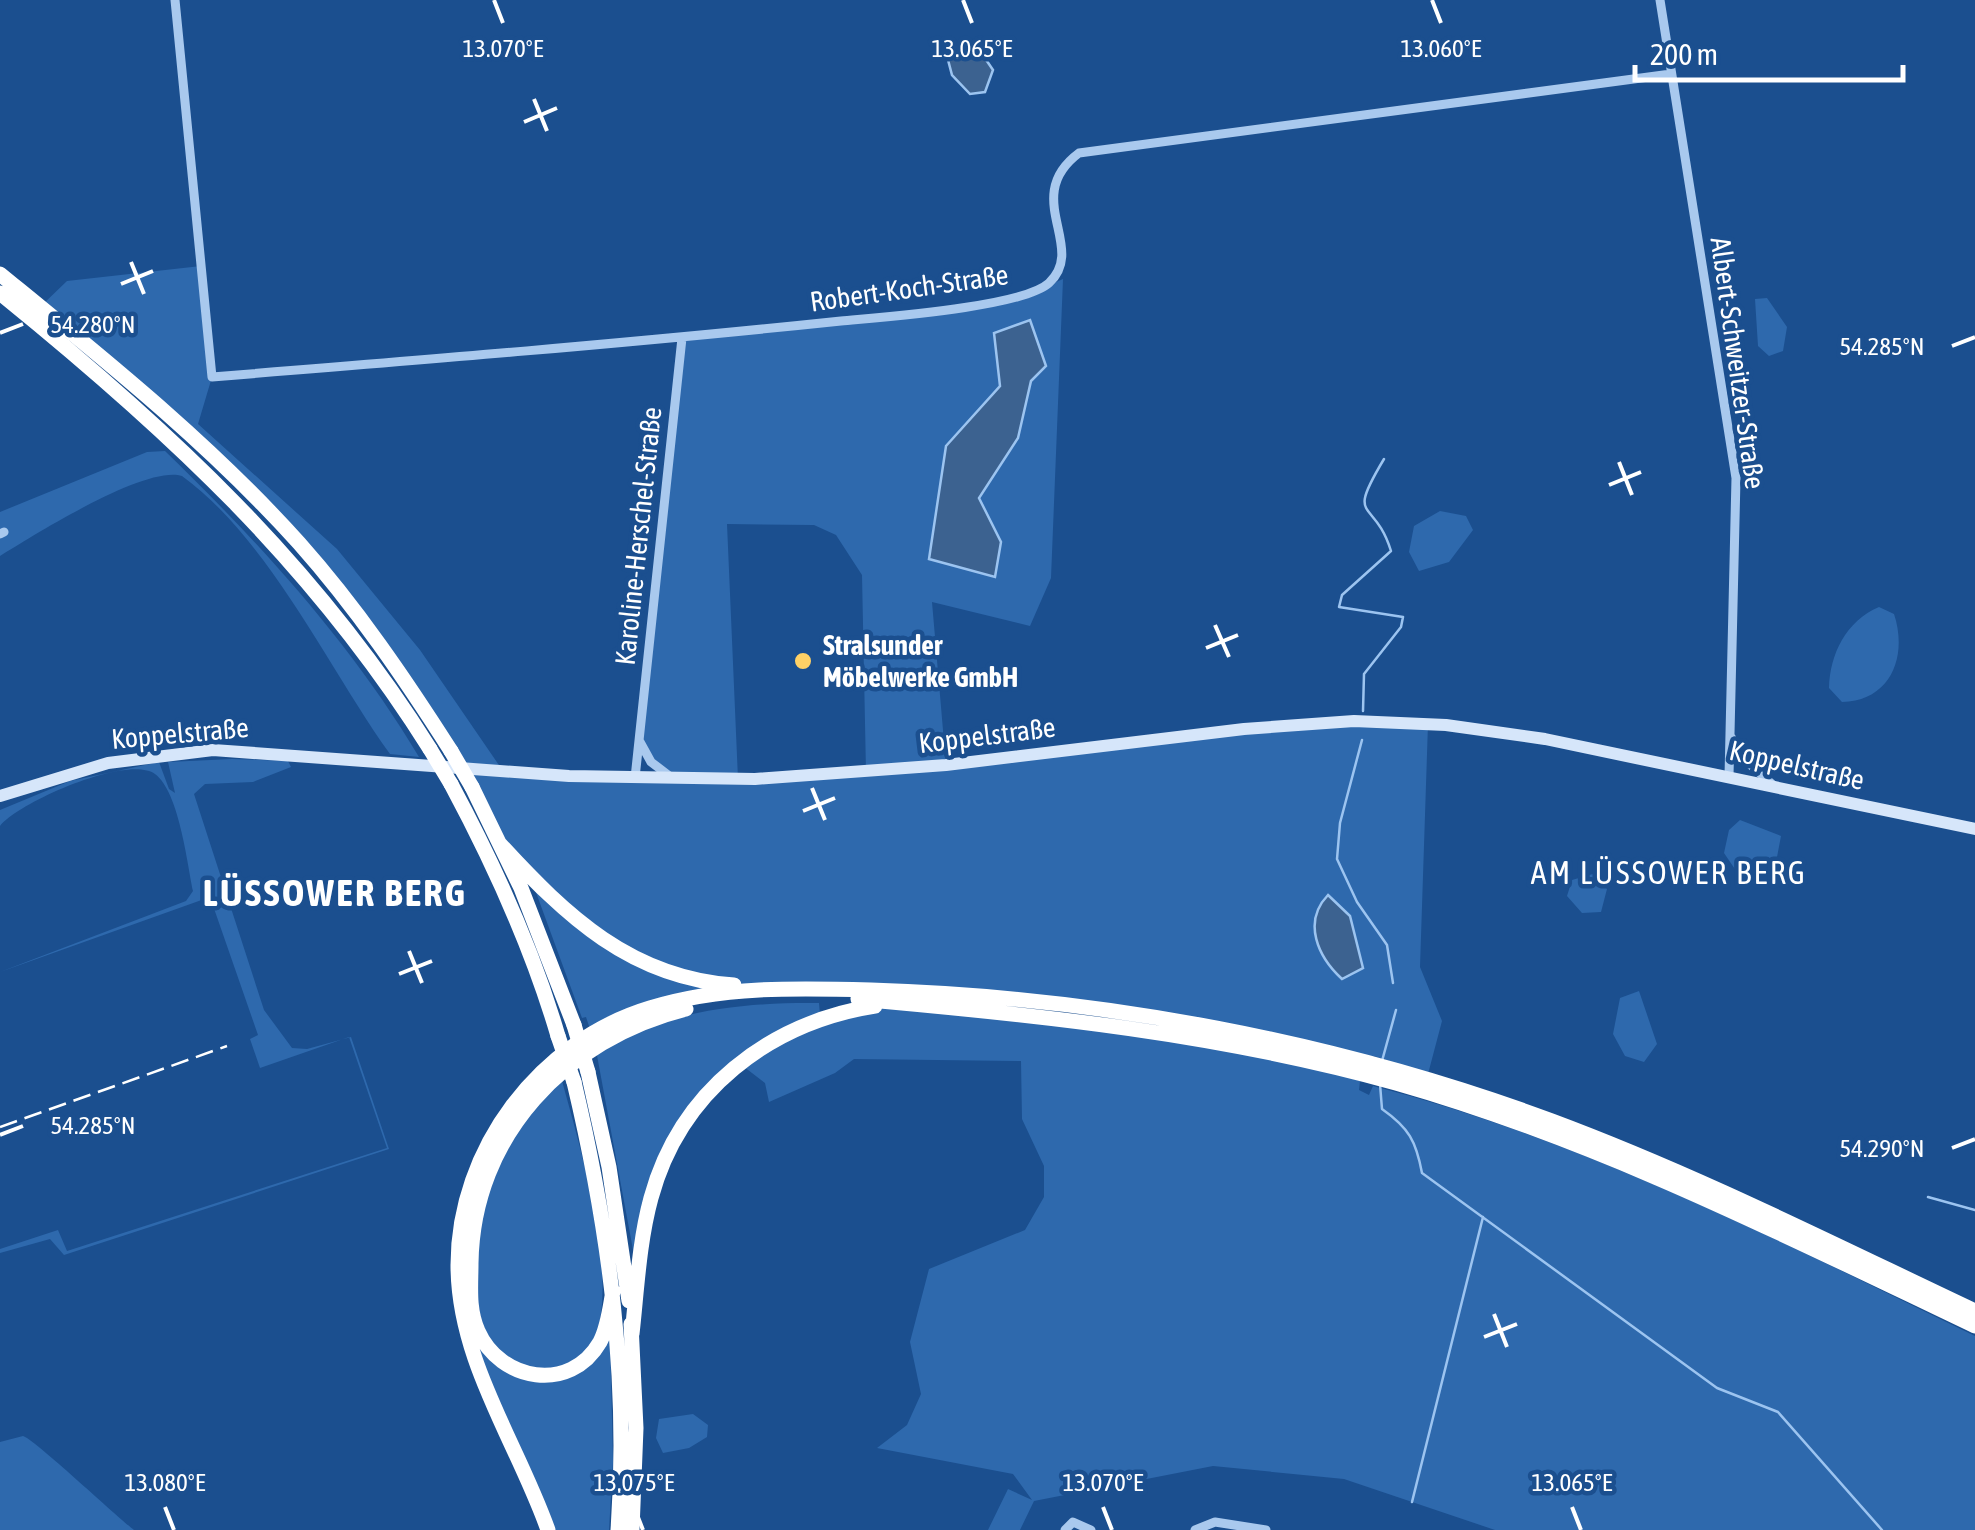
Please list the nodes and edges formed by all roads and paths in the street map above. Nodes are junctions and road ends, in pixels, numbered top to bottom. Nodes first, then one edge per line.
1 (175, 0) edge
2 (1660, 0) edge
3 (1671, 74) junction
4 (0, 274) edge
5 (0, 293) edge
6 (682, 338) junction
7 (1730, 734) junction
8 (638, 740) junction
9 (1729, 776) junction
10 (636, 778) junction
11 (673, 779) junction
12 (1773, 785) junction
13 (0, 796) edge
14 (1975, 829) edge
15 (500, 844) junction
16 (808, 989) junction
17 (898, 1002) junction
18 (1364, 1068) junction
19 (581, 1077) junction
20 (1398, 1078) junction
21 (614, 1291) junction
22 (1975, 1311) edge
23 (1975, 1326) edge
24 (632, 1334) junction
25 (548, 1530) edge
26 (618, 1530) edge
27 (632, 1530) edge
28 (1065, 1530) edge
29 (1091, 1530) edge
30 (1195, 1530) edge
31 (1266, 1530) edge

1 - 6 street, Robert-Koch-Straße
2 - 3 street, Albert-Schweitzer-Straße
3 - 6 street, Robert-Koch-Straße
3 - 7 street, Albert-Schweitzer-Straße
4 - 15 highway, bridge
5 - 19 highway, bridge
6 - 8 street, Karoline-Herschel-Straße
7 - 9 street, Albert-Schweitzer-Straße
7 - 12 street
8 - 10 street, Karoline-Herschel-Straße
8 - 11 street
9 - 11 street, Koppelstraße
9 - 12 street, Koppelstraße
10 - 11 street, Koppelstraße
10 - 13 street, Koppelstraße
12 - 14 street, Koppelstraße
15 - 16 highway
15 - 19 highway, bridge
16 - 18 highway
16 - 25 highway
17 - 18 highway
17 - 21 highway
17 - 24 highway
18 - 20 highway
19 - 21 highway
19 - 24 highway
20 - 22 highway
20 - 23 highway
21 - 26 highway
24 - 27 highway
28 - 29 street
30 - 31 street

